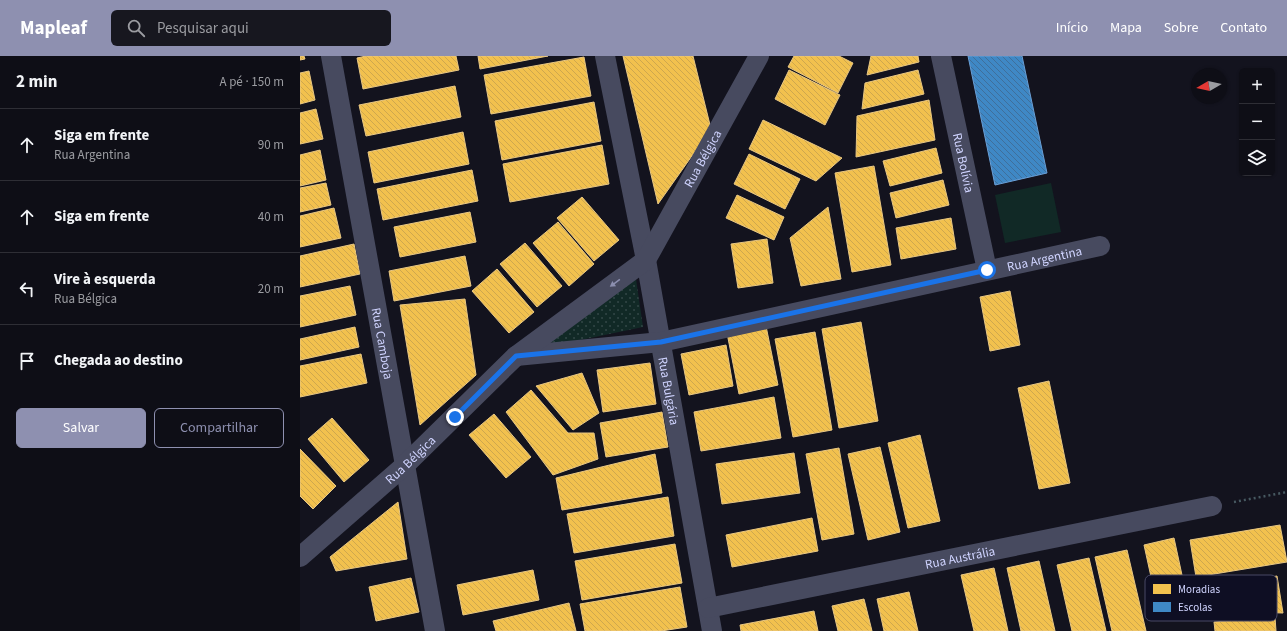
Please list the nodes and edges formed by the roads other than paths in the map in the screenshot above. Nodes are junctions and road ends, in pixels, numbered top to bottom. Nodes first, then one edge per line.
1 (331, 56) edge
2 (606, 56) edge
3 (759, 56) edge
4 (942, 56) edge
5 (1100, 246) dead end
6 (646, 260) junction
7 (987, 270) junction
8 (661, 342) junction
9 (516, 356) junction
10 (404, 466) junction
11 (1212, 506) road end
12 (300, 557) edge
13 (708, 608) junction
14 (435, 631) edge
15 (712, 631) edge

1 - 10 street, Rua Camboja
2 - 6 street, Rua Bulgária
3 - 6 street, Rua Bélgica
4 - 7 street, Rua Bolívia
5 - 7 street, Rua Argentina
6 - 8 street, Rua Bulgária
6 -> 9 street, Rua Bélgica
7 - 8 street, Rua Argentina
8 - 9 street, Rua Argentina
8 - 13 street, Rua Bulgária
9 - 10 street, Rua Bélgica
10 - 12 street, Rua Bélgica
10 - 14 street, Rua Camboja
11 - 13 street, Rua Austrália
13 - 15 street, Rua Bulgária

